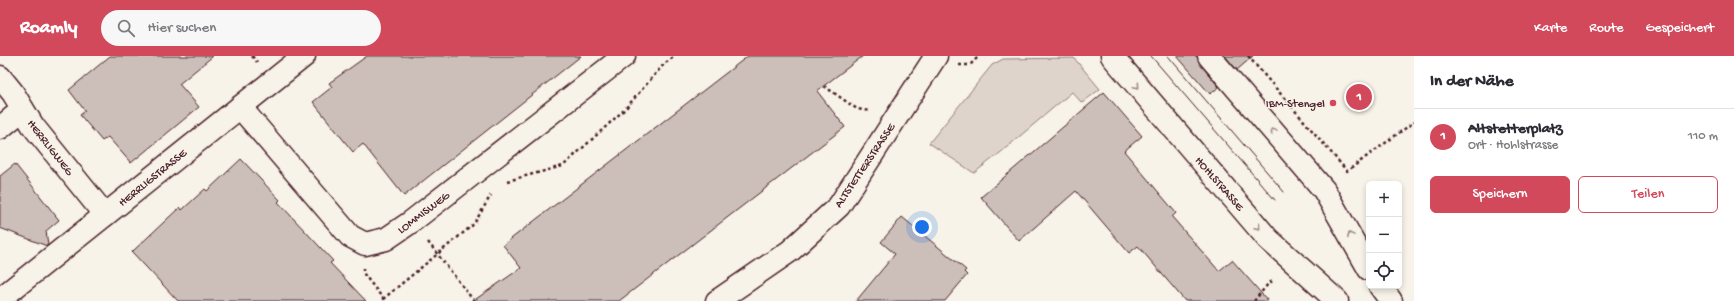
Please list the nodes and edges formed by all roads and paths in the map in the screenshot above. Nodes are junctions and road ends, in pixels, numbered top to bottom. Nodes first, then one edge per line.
1 (304, 56) edge
2 (624, 56) edge
3 (675, 56) edge
4 (936, 56) edge
5 (979, 56) edge
6 (1112, 56) edge
7 (1209, 56) edge
8 (1248, 56) edge
9 (970, 65) dead end
10 (0, 77) edge
11 (824, 86) dead end
12 (240, 107) junction
13 (22, 110) junction
14 (869, 111) dead end
15 (1414, 122) edge
16 (0, 128) edge
17 (506, 182) dead end
18 (495, 192) dead end
19 (105, 215) junction
20 (411, 222) junction
21 (365, 244) junction
22 (437, 253) junction
23 (1366, 264) edge
24 (1274, 280) dead end
25 (1382, 289) edge
26 (0, 299) edge
27 (384, 300) edge
28 (474, 301) edge
29 (718, 301) edge
30 (1254, 301) edge
31 (1337, 301) edge
32 (1392, 301) edge

1 - 12 street, HERRLIGSTRASSE
2 - 20 street, LOMMISWEG
3 - 17 path
4 - 29 street, ALTSTETTERSTRASSE
5 - 9 path
6 -> 31 street, HOHLSTRASSE
23 -> 7 street
8 - 15 path
10 - 13 street, HERRLIGWEG
11 - 14 path
12 - 19 street, HERRLIGSTRASSE
12 - 21 street
13 - 16 street
13 - 19 street, HERRLIGWEG
18 - 22 path
19 - 26 street, HERRLIGSTRASSE
20 - 21 street, LOMMISWEG
20 - 22 path
21 - 27 path
22 - 27 path
22 - 28 path
24 - 30 path
25 - 32 street

